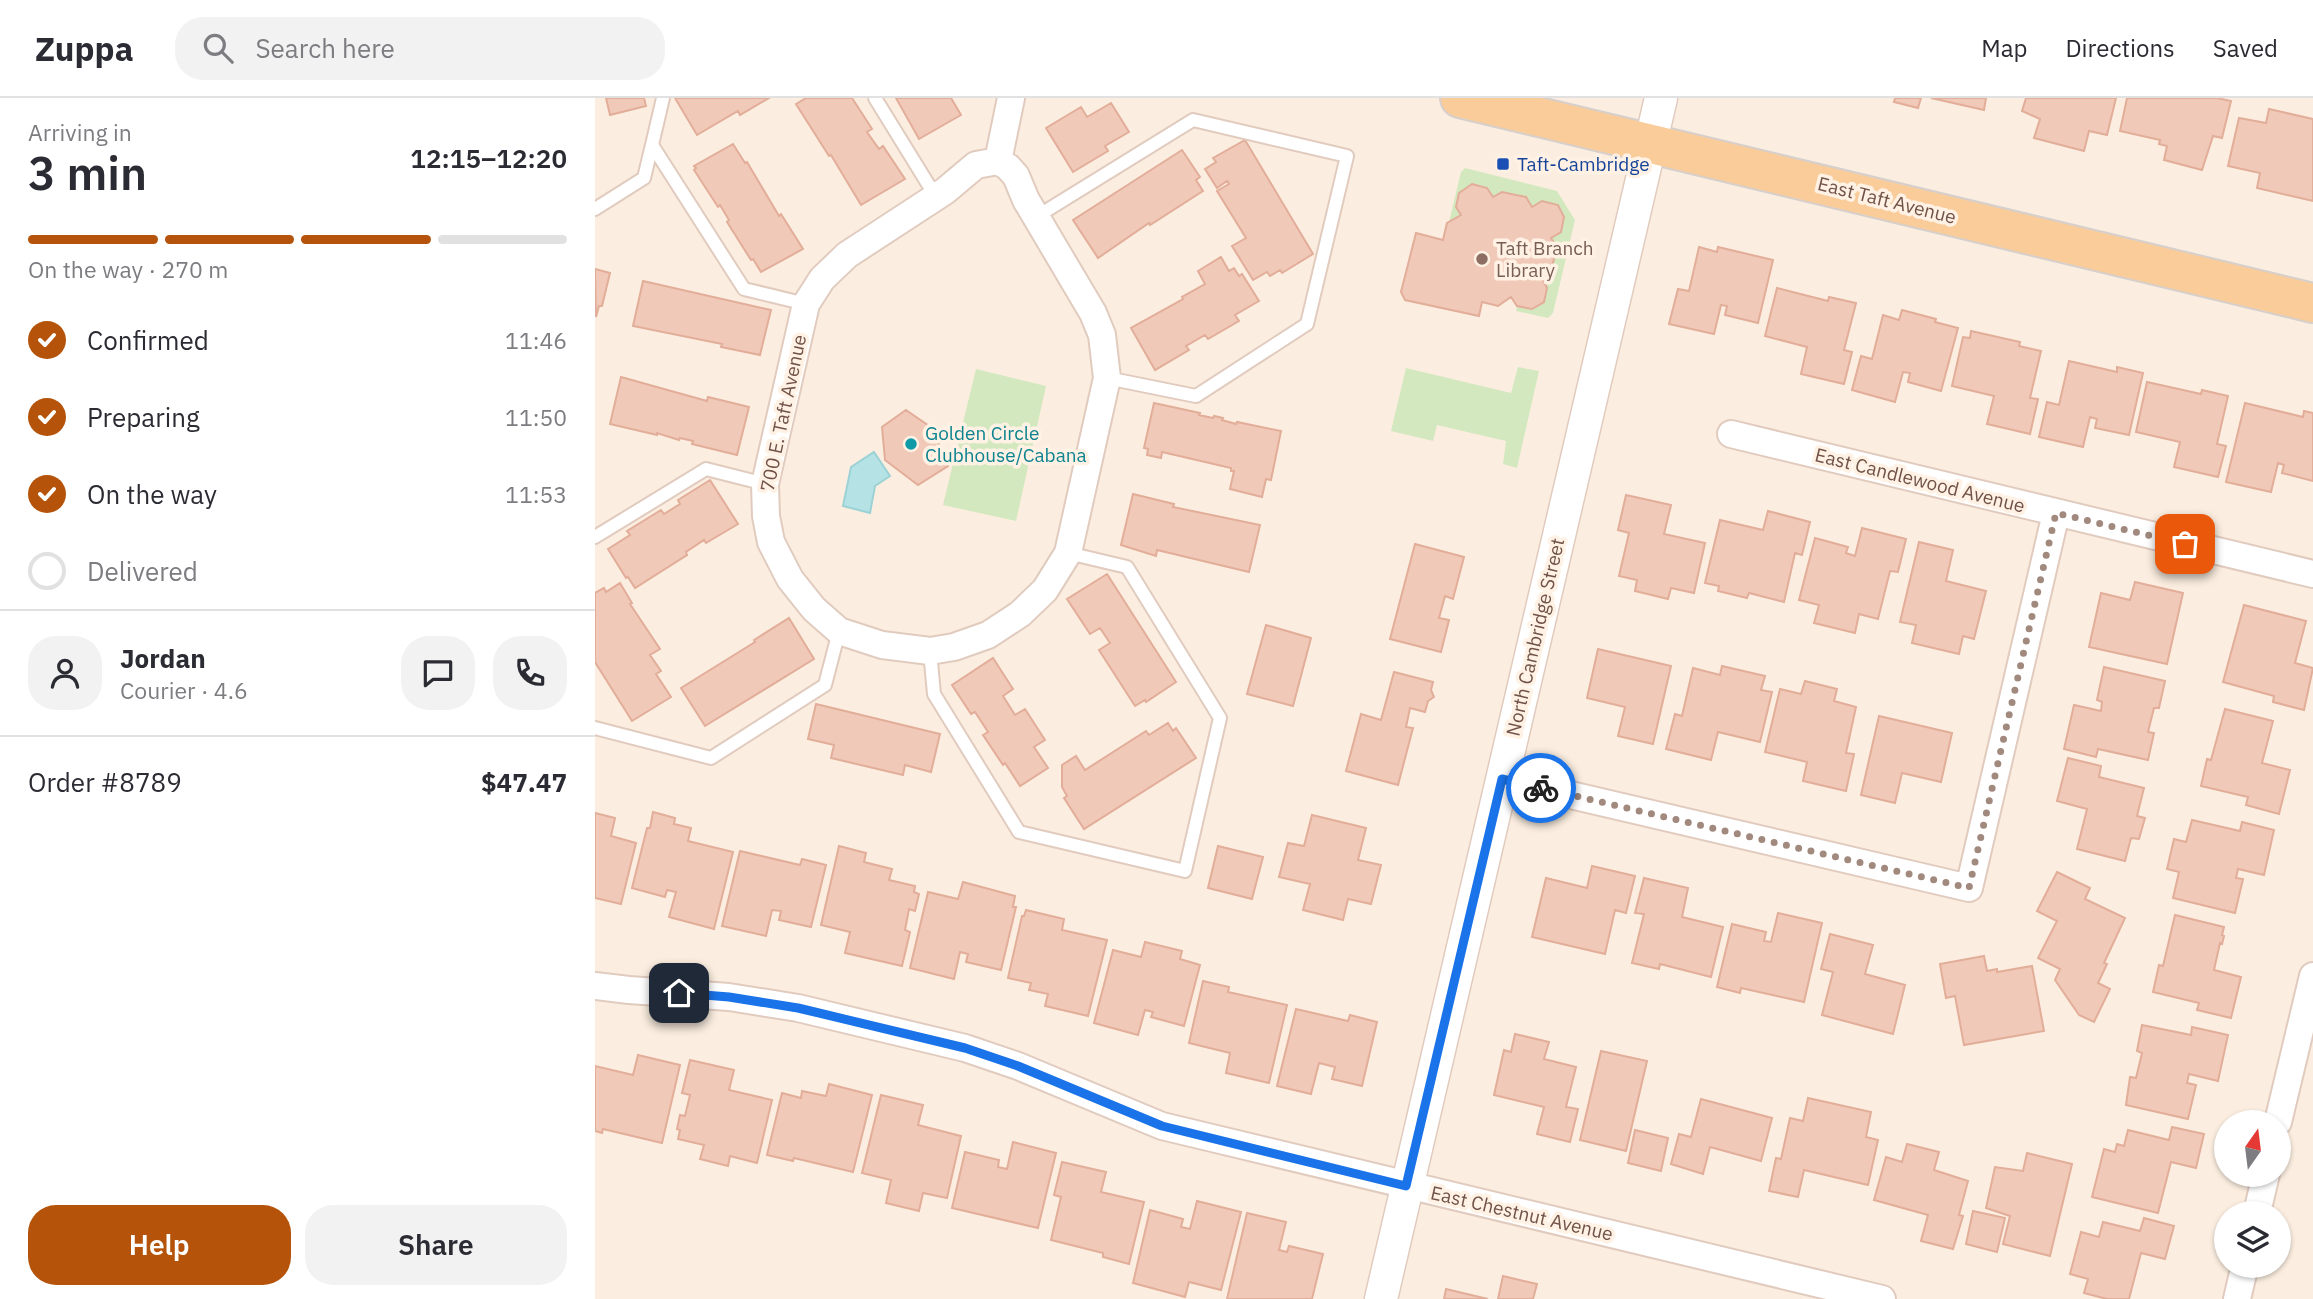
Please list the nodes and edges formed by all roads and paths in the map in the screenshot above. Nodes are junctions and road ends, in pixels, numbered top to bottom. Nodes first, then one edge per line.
1 (663, 98) edge
2 (874, 98) edge
3 (1011, 98) edge
4 (1460, 98) edge
5 (1661, 98) edge
6 (1649, 144) junction
7 (652, 145) junction
8 (998, 162) junction
9 (936, 197) junction
10 (595, 209) edge
11 (1036, 217) junction
12 (2313, 303) edge
13 (806, 304) junction
14 (1107, 377) junction
15 (1731, 434) dead end
16 (765, 484) junction
17 (2056, 513) junction
18 (595, 537) edge
19 (1068, 553) junction
20 (2313, 574) edge
21 (839, 631) junction
22 (930, 651) junction
23 (595, 728) edge
24 (1502, 779) junction
25 (2313, 976) edge
26 (595, 986) edge
27 (2282, 1110) edge
28 (1406, 1186) junction
29 (2242, 1278) edge
30 (1381, 1299) edge
31 (1882, 1299) edge
32 (2237, 1299) edge

1 - 7 lane
2 - 9 lane
3 - 8 street
4 - 6 main road, East Taft Avenue
5 - 6 street, North Cambridge Street
6 - 12 main road, East Taft Avenue
6 - 24 street, North Cambridge Street
7 - 10 lane
7 - 13 lane
8 - 9 street, 700 E. Taft Avenue
8 - 11 street, 700 E. Taft Avenue
9 - 13 street, 700 E. Taft Avenue
11 - 14 street, 700 E. Taft Avenue
11 - 14 lane
13 - 16 street, 700 E. Taft Avenue
14 - 19 street, 700 E. Taft Avenue
15 - 17 street, East Candlewood Avenue
16 - 18 lane
16 - 21 street, 700 E. Taft Avenue
17 - 20 street, East Candlewood Avenue
17 - 24 street
19 - 22 street, 700 E. Taft Avenue
19 - 22 lane
21 - 22 street, 700 E. Taft Avenue
21 - 23 lane
24 - 28 street, North Cambridge Street
25 - 27 street
26 - 28 street, East Chestnut Avenue
28 - 30 street, North Cambridge Street
28 - 31 street, East Chestnut Avenue
29 - 32 street

